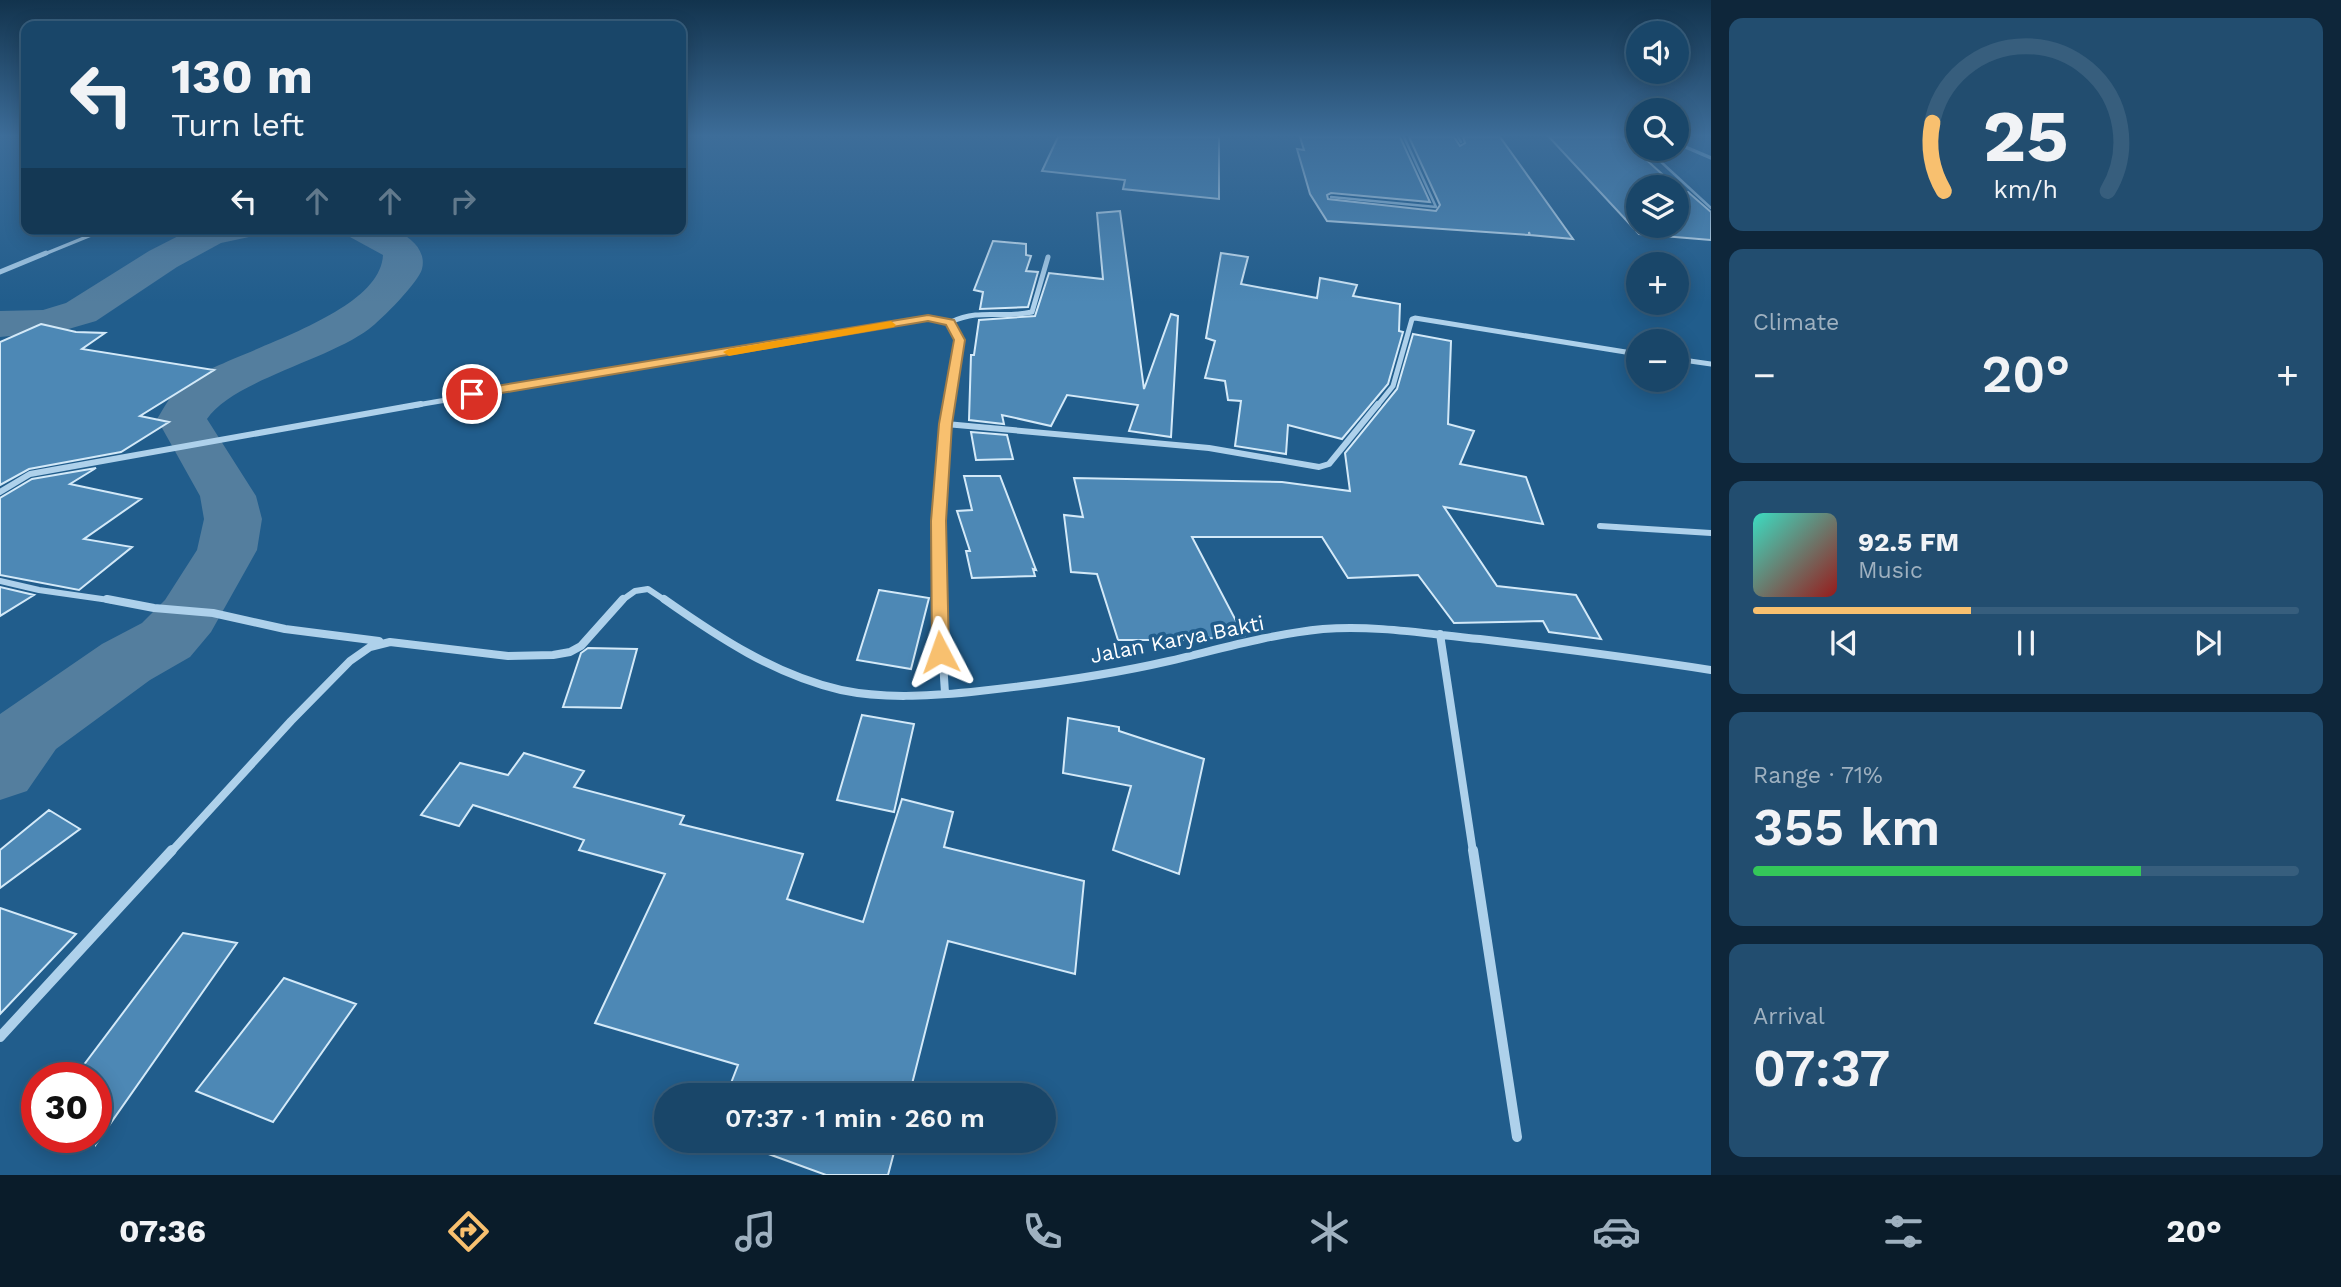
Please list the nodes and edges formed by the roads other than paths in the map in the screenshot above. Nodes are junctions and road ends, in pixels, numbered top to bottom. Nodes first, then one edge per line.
1 (1429, 192) edge
2 (1693, 192) edge
3 (1331, 197) dead end
4 (1711, 208) edge
5 (91, 235) edge
6 (1048, 257) dead end
7 (0, 272) edge
8 (951, 322) junction
9 (1626, 352) edge
10 (1689, 361) edge
11 (1711, 364) edge
12 (946, 424) junction
13 (0, 492) edge
14 (1600, 526) dead end
15 (1711, 533) edge
16 (0, 581) edge
17 (1440, 635) junction
18 (390, 642) junction
19 (1711, 670) edge
20 (945, 693) junction
21 (0, 1037) edge
22 (1517, 1137) dead end

1 - 3 lane
2 - 4 lane
5 - 7 street
6 - 8 street
8 - 12 street
8 - 13 street
9 - 12 street
10 - 11 street
12 - 20 street
14 - 15 street
16 - 18 street, Jalan Karya Bakti
17 - 19 street, Jalan Karya Bakti
17 - 20 street, Jalan Karya Bakti
17 - 22 street
18 - 20 street, Jalan Karya Bakti
18 - 21 street

